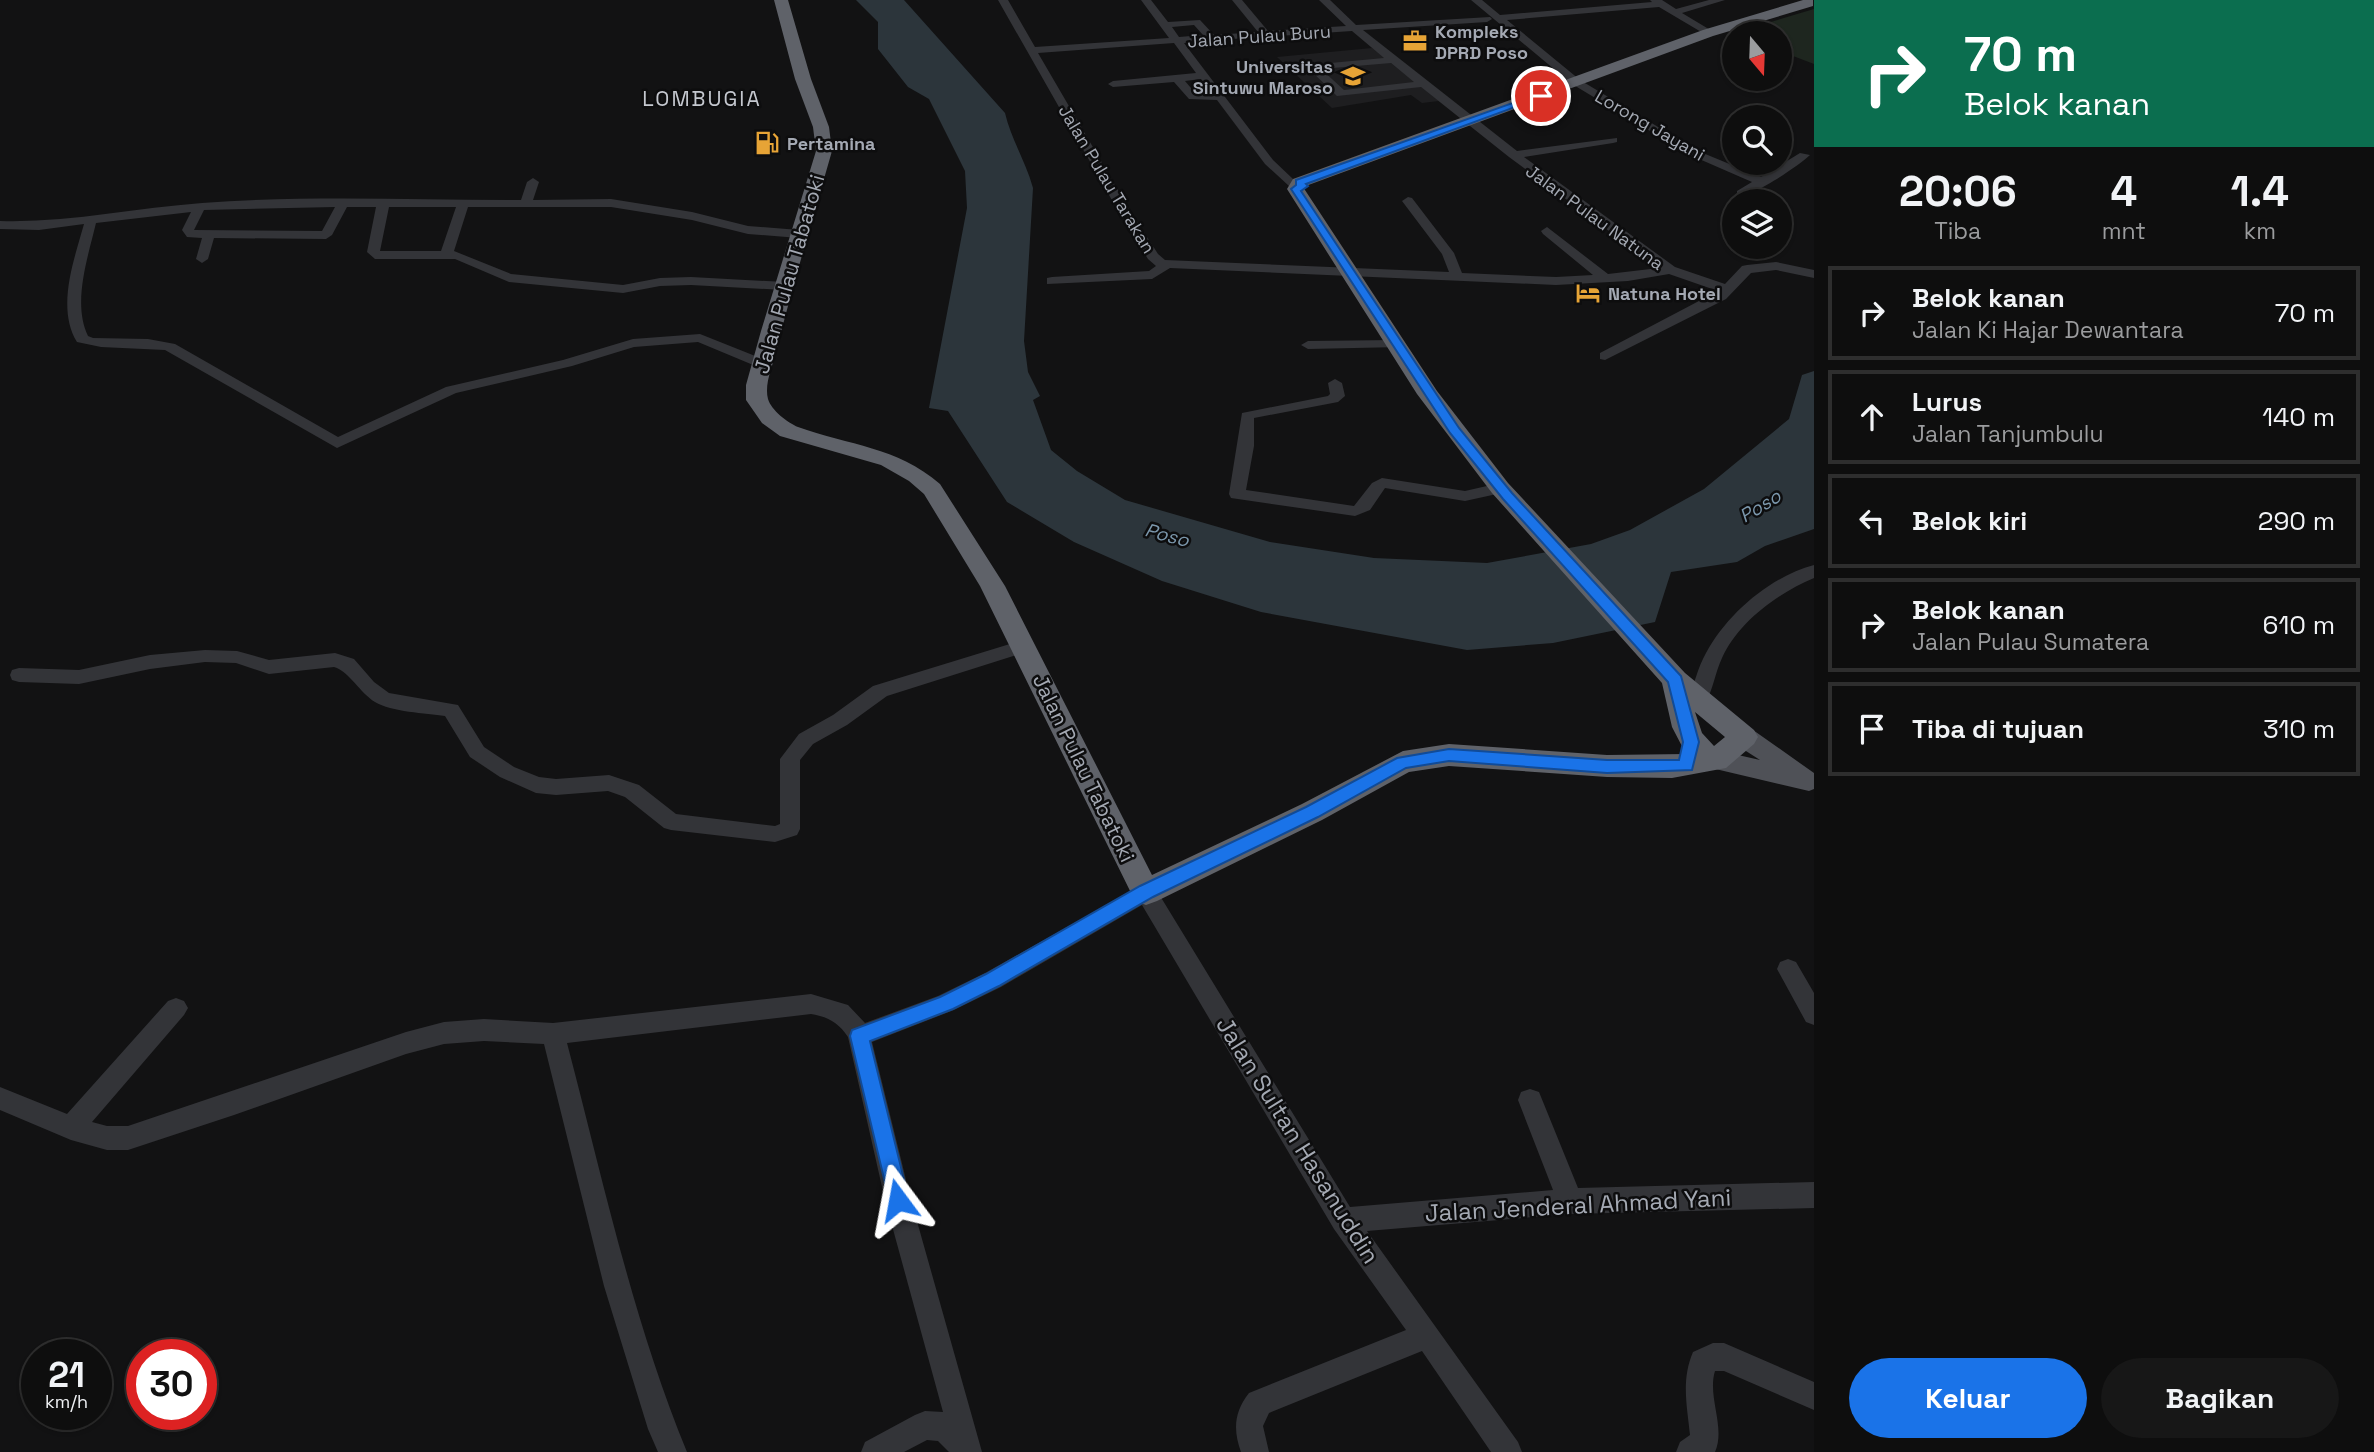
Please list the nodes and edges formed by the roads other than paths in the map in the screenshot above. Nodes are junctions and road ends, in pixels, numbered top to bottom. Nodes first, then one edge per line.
1 (781, 0) edge
2 (1003, 0) edge
3 (1146, 0) edge
4 (1237, 0) edge
5 (1324, 0) edge
6 (1463, 0) edge
7 (1476, 0) edge
8 (1720, 0) edge
9 (1658, 2) edge
10 (1809, 2) edge
11 (1674, 12) junction
12 (1493, 18) junction
13 (1164, 25) junction
14 (1354, 29) junction
15 (1708, 29) junction
16 (1267, 36) junction
17 (1213, 40) junction
18 (1176, 42) junction
19 (1031, 50) junction
20 (1392, 60) junction
21 (1552, 62) junction
22 (1537, 63) junction
23 (1201, 76) junction
24 (1177, 78) junction
25 (1112, 84) dead end
26 (1423, 85) junction
27 (1570, 85) junction
28 (1218, 97) junction
29 (1469, 122) junction
30 (1613, 140) dead end
31 (1513, 155) junction
32 (1804, 155) dead end
33 (533, 182) dead end
34 (1763, 182) junction
35 (1295, 185) junction
36 (1750, 189) edge
37 (1408, 201) dead end
38 (344, 202) junction
39 (383, 203) junction
40 (463, 205) junction
41 (525, 205) junction
42 (200, 207) junction
43 (91, 220) junction
44 (0, 225) edge
45 (1547, 230) dead end
46 (799, 234) junction
47 (209, 235) junction
48 (447, 254) junction
49 (202, 259) dead end
50 (1166, 265) junction
51 (1670, 270) junction
52 (1351, 271) junction
53 (1814, 274) edge
54 (1457, 276) junction
55 (1606, 279) junction
56 (1052, 281) dead end
57 (785, 286) junction
58 (1728, 290) junction
59 (1396, 344) junction
60 (1308, 345) dead end
61 (1605, 356) dead end
62 (763, 364) junction
63 (1335, 383) dead end
64 (1504, 492) junction
65 (1814, 571) edge
66 (1023, 646) junction
67 (19, 675) dead end
68 (1675, 680) junction
69 (1708, 707) junction
70 (1744, 737) junction
71 (1688, 754) junction
72 (1716, 760) junction
73 (1811, 783) edge
74 (1146, 892) junction
75 (1788, 969) dead end
76 (176, 1008) dead end
77 (1814, 1015) edge
78 (552, 1034) junction
79 (859, 1036) junction
80 (0, 1098) edge
81 (1530, 1100) dead end
82 (71, 1128) junction
83 (1814, 1195) edge
84 (1570, 1201) junction
85 (1343, 1220) junction
86 (1427, 1335) junction
87 (1814, 1396) edge
88 (673, 1452) edge
89 (875, 1452) edge
90 (967, 1452) edge
91 (1255, 1452) edge
92 (1508, 1452) edge
93 (1690, 1452) edge

1 - 46 highway, Jalan Pulau Tabatoki
2 - 19 street, Jalan Pulau Tarakan
3 - 13 street
4 - 16 street
5 - 14 street, Jalan Pulau Natuna
6 - 12 street
7 - 12 street
8 - 11 street
9 - 11 street
9 - 12 street, Jalan Pulau Buru
10 - 15 highway
11 - 15 street
12 - 14 street, Jalan Pulau Buru
12 - 21 street
12 - 22 street
13 - 17 street
13 - 18 street
14 - 16 street, Jalan Pulau Buru
14 - 20 street, Jalan Pulau Natuna
15 - 27 highway
16 - 17 street, Jalan Pulau Buru
17 - 18 street, Jalan Pulau Buru
18 - 19 street, Jalan Pulau Buru
18 - 23 street
19 - 50 street, Jalan Pulau Tarakan
20 - 26 street, Jalan Pulau Natuna
20 - 26 street
21 - 22 street
21 - 27 street
22 - 27 street
23 - 24 street
23 - 28 street
24 - 25 street
24 - 28 street
26 - 29 street, Jalan Pulau Natuna
27 - 29 highway
27 - 34 street, Lorong Jayani
28 - 35 street
29 - 31 street, Jalan Pulau Natuna
29 - 35 highway
30 - 31 street
31 - 51 street, Jalan Pulau Natuna
32 - 34 street
33 - 41 street
34 - 36 street
35 - 52 highway
37 - 54 street
38 - 39 street
38 - 42 street
38 - 47 street
39 - 40 street
39 - 48 street
40 - 41 street
40 - 48 street
41 - 46 street
42 - 43 street
42 - 47 street
43 - 44 street
43 - 62 street
45 - 55 street
46 - 57 highway, Jalan Pulau Tabatoki
47 - 49 street
48 - 57 street
50 - 52 street, Jalan Pulau Tarakan
50 - 56 street
51 - 55 street, Jalan Pulau Natuna
51 - 58 street
52 - 54 street, Jalan Pulau Natuna
52 - 59 highway
53 - 58 street
54 - 55 street, Jalan Pulau Natuna
57 - 62 highway, Jalan Pulau Tabatoki
58 - 61 street
59 - 60 street
59 - 64 highway
62 - 66 highway, Jalan Pulau Tabatoki
63 - 64 street
64 - 68 highway
65 - 69 street
66 - 67 street
66 - 74 highway, Jalan Pulau Tabatoki
68 - 69 highway
68 - 71 highway
69 - 70 highway
69 - 71 highway
70 - 72 highway
70 - 73 main road
71 - 72 highway
71 - 74 highway
72 - 73 main road
74 - 79 street
74 - 85 street, Jalan Sultan Hasanuddin
75 - 77 street
76 - 82 street
78 - 79 street
78 - 82 street
78 - 88 street
79 - 90 street
80 - 82 street
81 - 84 street
83 - 84 street, Jalan Jenderal Ahmad Yani
84 - 85 street, Jalan Jenderal Ahmad Yani
85 - 86 street, Jalan Sultan Hasanuddin
86 - 91 street
86 - 92 street, Jalan Sultan Hasanuddin
87 - 93 street
89 - 90 street

